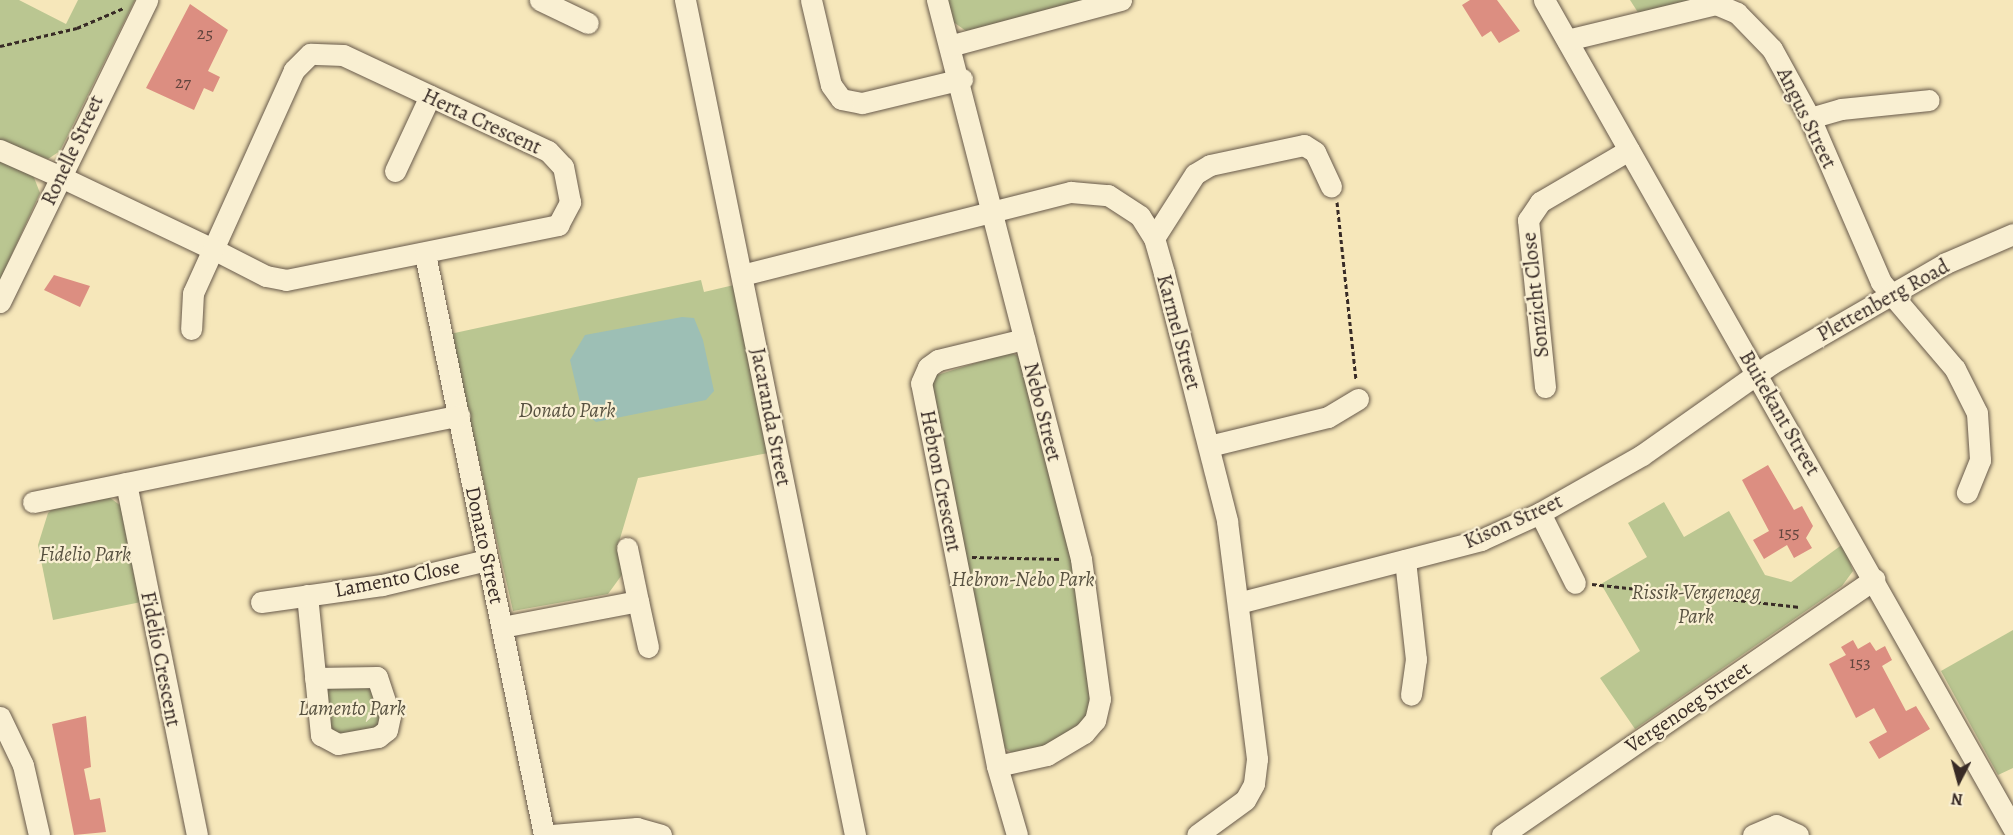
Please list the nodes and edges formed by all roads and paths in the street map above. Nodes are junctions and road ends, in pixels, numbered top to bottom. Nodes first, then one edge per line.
1 (540, 0) edge
2 (685, 0) edge
3 (811, 0) edge
4 (937, 0) edge
5 (1121, 0) edge
6 (1544, 0) edge
7 (143, 4) edge
8 (588, 23) dead end
9 (1567, 40) junction
10 (953, 45) junction
11 (0, 46) edge
12 (962, 79) junction
13 (430, 96) junction
14 (1929, 100) dead end
15 (1810, 118) junction
16 (0, 150) edge
17 (1629, 150) junction
18 (395, 171) dead end
19 (59, 176) junction
20 (1331, 186) joint
21 (994, 211) junction
22 (2013, 234) edge
23 (1154, 238) junction
24 (213, 249) junction
25 (425, 254) junction
26 (742, 275) junction
27 (1890, 295) junction
28 (0, 302) edge
29 (191, 329) dead end
30 (1024, 339) junction
31 (1758, 374) junction
32 (1545, 387) dead end
33 (1358, 399) joint
34 (459, 415) junction
35 (1209, 446) junction
36 (126, 483) junction
37 (1967, 492) dead end
38 (33, 502) dead end
39 (1540, 513) junction
40 (627, 548) dead end
41 (956, 557) junction
42 (1081, 559) junction
43 (487, 560) junction
44 (1405, 560) junction
45 (1875, 579) junction
46 (1575, 583) dead end
47 (1601, 584) dead end
48 (307, 595) junction
49 (638, 601) junction
50 (261, 602) dead end
51 (1238, 603) junction
52 (1830, 610) junction
53 (502, 627) junction
54 (648, 647) dead end
55 (315, 678) dead end
56 (1411, 695) dead end
57 (0, 717) edge
58 (997, 766) junction
59 (2013, 828) edge
60 (39, 835) edge
61 (197, 835) edge
62 (544, 835) edge
63 (552, 835) edge
64 (661, 835) edge
65 (855, 835) edge
66 (1017, 835) edge
67 (1197, 835) edge
68 (1502, 835) edge
69 (1753, 835) edge
70 (1798, 835) edge

1 - 8 street
2 - 26 street, Jacaranda Street
3 - 12 street
4 - 10 street, Nebo Street
5 - 10 street
6 - 9 street, Buitekant Street
7 - 11 path
7 - 19 street, Ronelle Street
9 - 15 street, Angus Street
9 - 17 street, Buitekant Street
10 - 12 street, Nebo Street
12 - 21 street, Nebo Street
13 - 18 street
13 - 24 street, Herta Crescent
13 - 25 street, Herta Crescent
14 - 15 street
15 - 27 street, Angus Street
16 - 19 street, Herta Crescent
17 - 31 street, Buitekant Street
17 - 32 street, Sonzicht Close
19 - 24 street, Herta Crescent
19 - 28 street, Ronelle Street
20 - 23 street
20 - 33 path
21 - 23 street, Karmel Street
21 - 26 street, Karmel Street
21 - 30 street, Nebo Street
22 - 27 street, Plettenberg Road
23 - 35 street, Karmel Street
24 - 25 street, Herta Crescent
24 - 29 street
25 - 34 street, Donato Street
26 - 65 street, Jacaranda Street
27 - 31 street, Plettenberg Road
27 - 37 street, Angus Street
30 - 41 street, Hebron Crescent
30 - 42 street, Nebo Street
31 - 39 street, Kison Street
31 - 45 street, Buitekant Street
33 - 35 street
34 - 36 street
34 - 43 street, Donato Street
35 - 51 street, Karmel Street
36 - 38 street
36 - 61 street, Fidelio Crescent
39 - 44 street, Kison Street
39 - 46 street
40 - 49 street
41 - 42 path
41 - 58 street, Hebron Crescent
42 - 58 street, Nebo Street
43 - 48 street, Lamento Close
43 - 53 street, Donato Street
44 - 51 street, Kison Street
44 - 56 street
45 - 52 street, Vergenoeg Street
45 - 59 street, Buitekant Street
47 - 52 path
48 - 50 street, Lamento Close
48 - 55 street, Lamento Close
49 - 53 street
49 - 54 street
51 - 67 street, Karmel Street
52 - 68 street, Vergenoeg Street
53 - 62 street, Donato Street
57 - 60 street
58 - 66 street, Hebron Crescent
63 - 64 street
69 - 70 street

